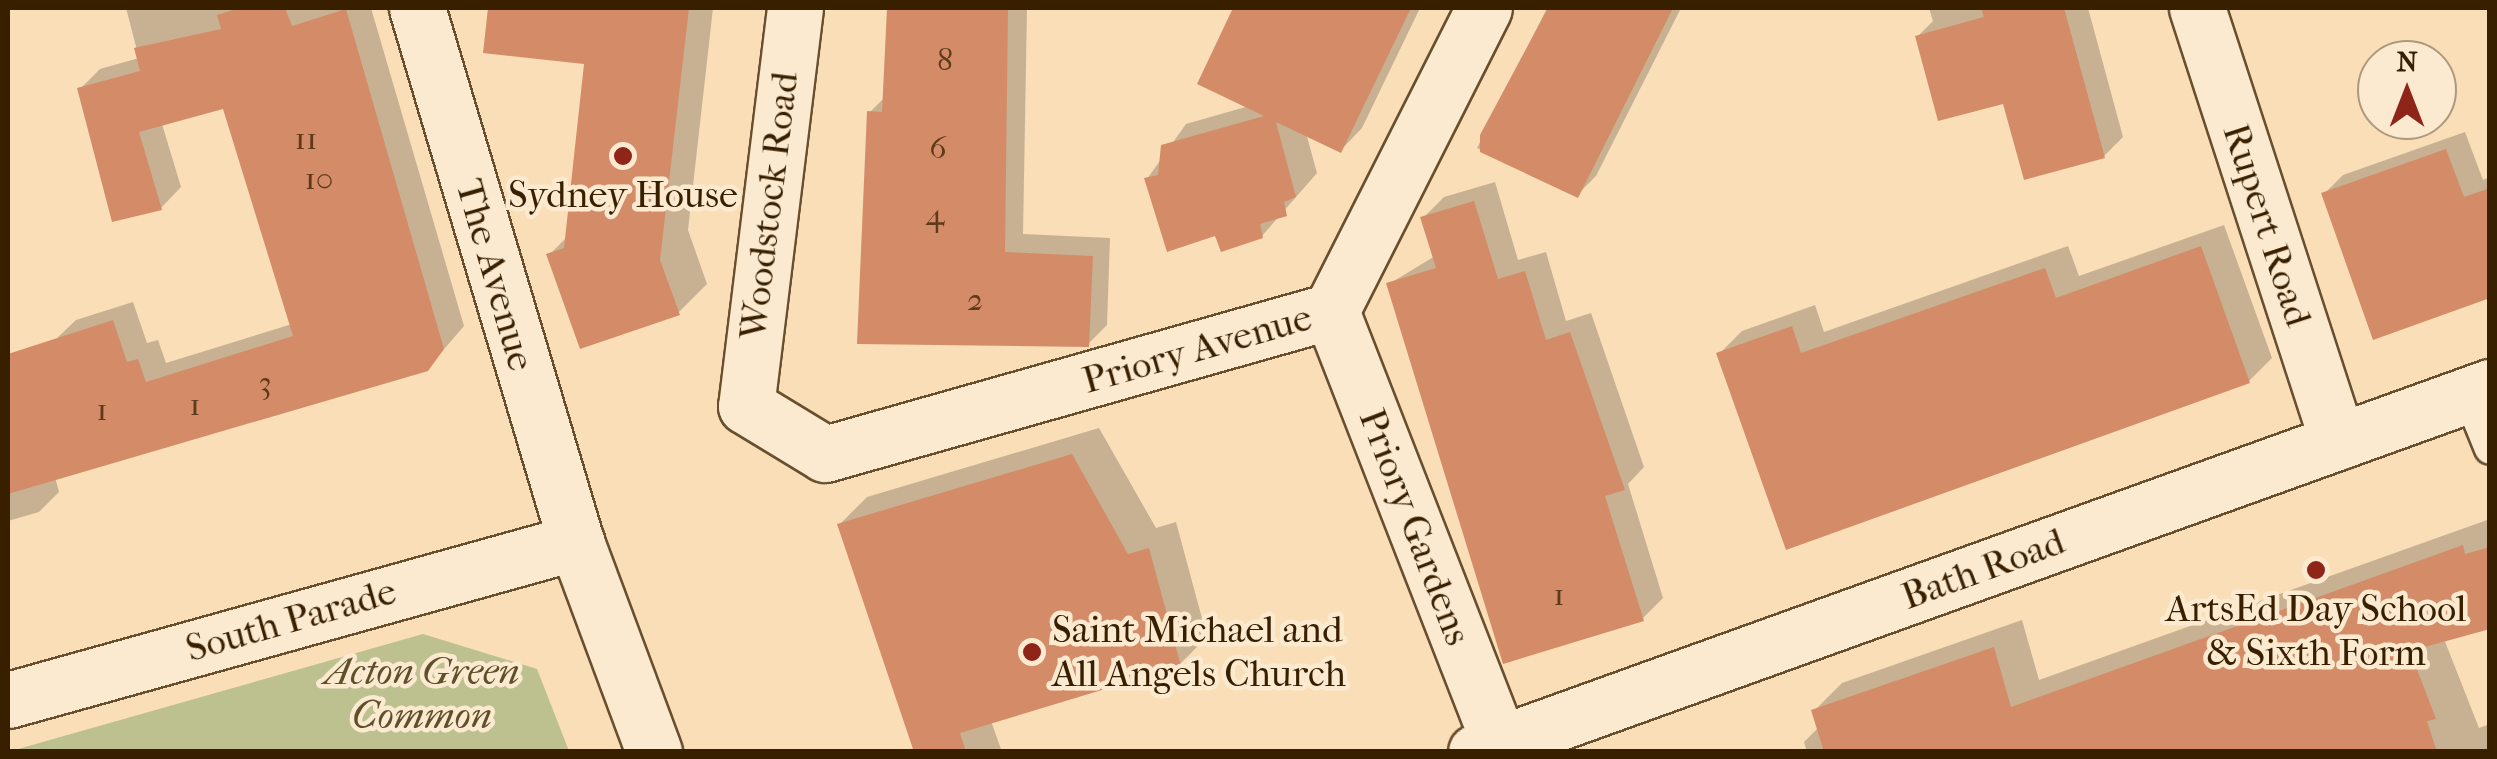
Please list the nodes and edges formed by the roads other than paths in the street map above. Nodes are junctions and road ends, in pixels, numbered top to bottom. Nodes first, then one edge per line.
1 (416, 8) edge
2 (794, 8) edge
3 (1484, 8) edge
4 (2197, 8) edge
5 (1331, 312) junction
6 (2479, 391) edge
7 (746, 406) joint
8 (2338, 442) junction
9 (2490, 449) edge
10 (576, 542) junction
11 (8, 700) edge
12 (1487, 747) edge
13 (654, 752) edge

1 - 10 main road, The Avenue
2 - 7 main road, Woodstock Road
3 - 5 main road, Priory Avenue
4 - 8 main road, Rupert Road
5 - 7 main road, Priory Avenue
5 - 12 main road, Priory Gardens
6 - 8 main road, Bath Road
6 - 9 lane
8 - 12 main road, Bath Road
10 - 11 main road, South Parade
10 - 13 main road, The Avenue

